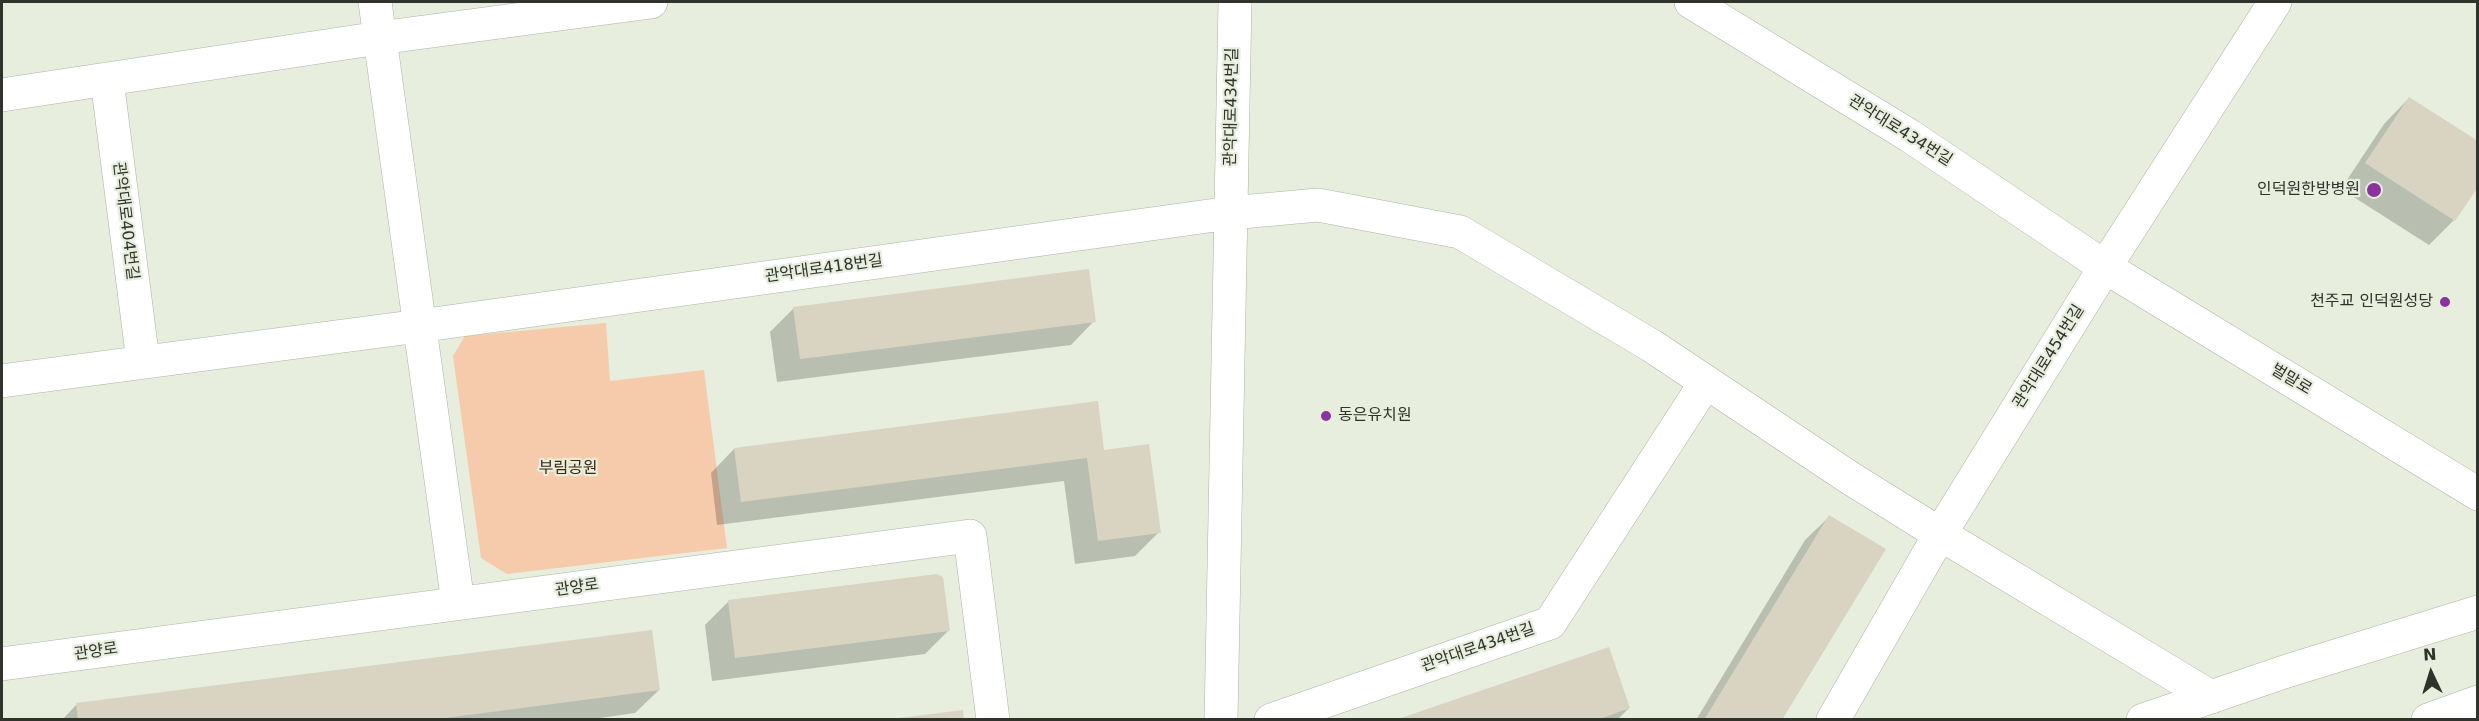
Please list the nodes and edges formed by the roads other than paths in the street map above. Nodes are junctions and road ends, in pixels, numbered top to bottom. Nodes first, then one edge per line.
1 (375, 2) edge
2 (651, 2) edge
3 (1235, 2) edge
4 (1691, 2) edge
5 (2275, 2) edge
6 (379, 38) junction
7 (107, 80) junction
8 (2, 96) edge
9 (1230, 213) junction
10 (2105, 267) junction
11 (419, 326) junction
12 (142, 361) junction
13 (2, 381) edge
14 (1706, 382) junction
15 (2478, 494) edge
16 (1940, 534) junction
17 (458, 603) junction
18 (2478, 612) edge
19 (2, 664) edge
20 (2211, 697) junction
21 (2478, 702) edge
22 (993, 720) edge
23 (1221, 720) edge
24 (1271, 720) edge
25 (1833, 720) edge
26 (2143, 720) edge
27 (2428, 720) edge

1 - 6 street
2 - 6 street
3 - 9 street, 관악대로434번길
4 - 10 street, 관악대로434번길
5 - 10 street, 관악대로454번길
6 - 7 street
6 - 11 street
7 - 8 street
7 - 12 street, 관악대로404번길
9 - 11 street, 관악대로418번길
9 - 14 street
9 - 23 street, 관악대로434번길
10 - 15 street, 벌말로
10 - 16 street, 관악대로454번길
11 - 12 street
11 - 17 street
12 - 13 street
14 - 16 street
14 - 24 street, 관악대로434번길
16 - 20 street
16 - 25 street, 관악대로454번길
17 - 19 street, 관양로
17 - 22 street, 관양로
18 - 20 street
20 - 26 street
21 - 27 street

